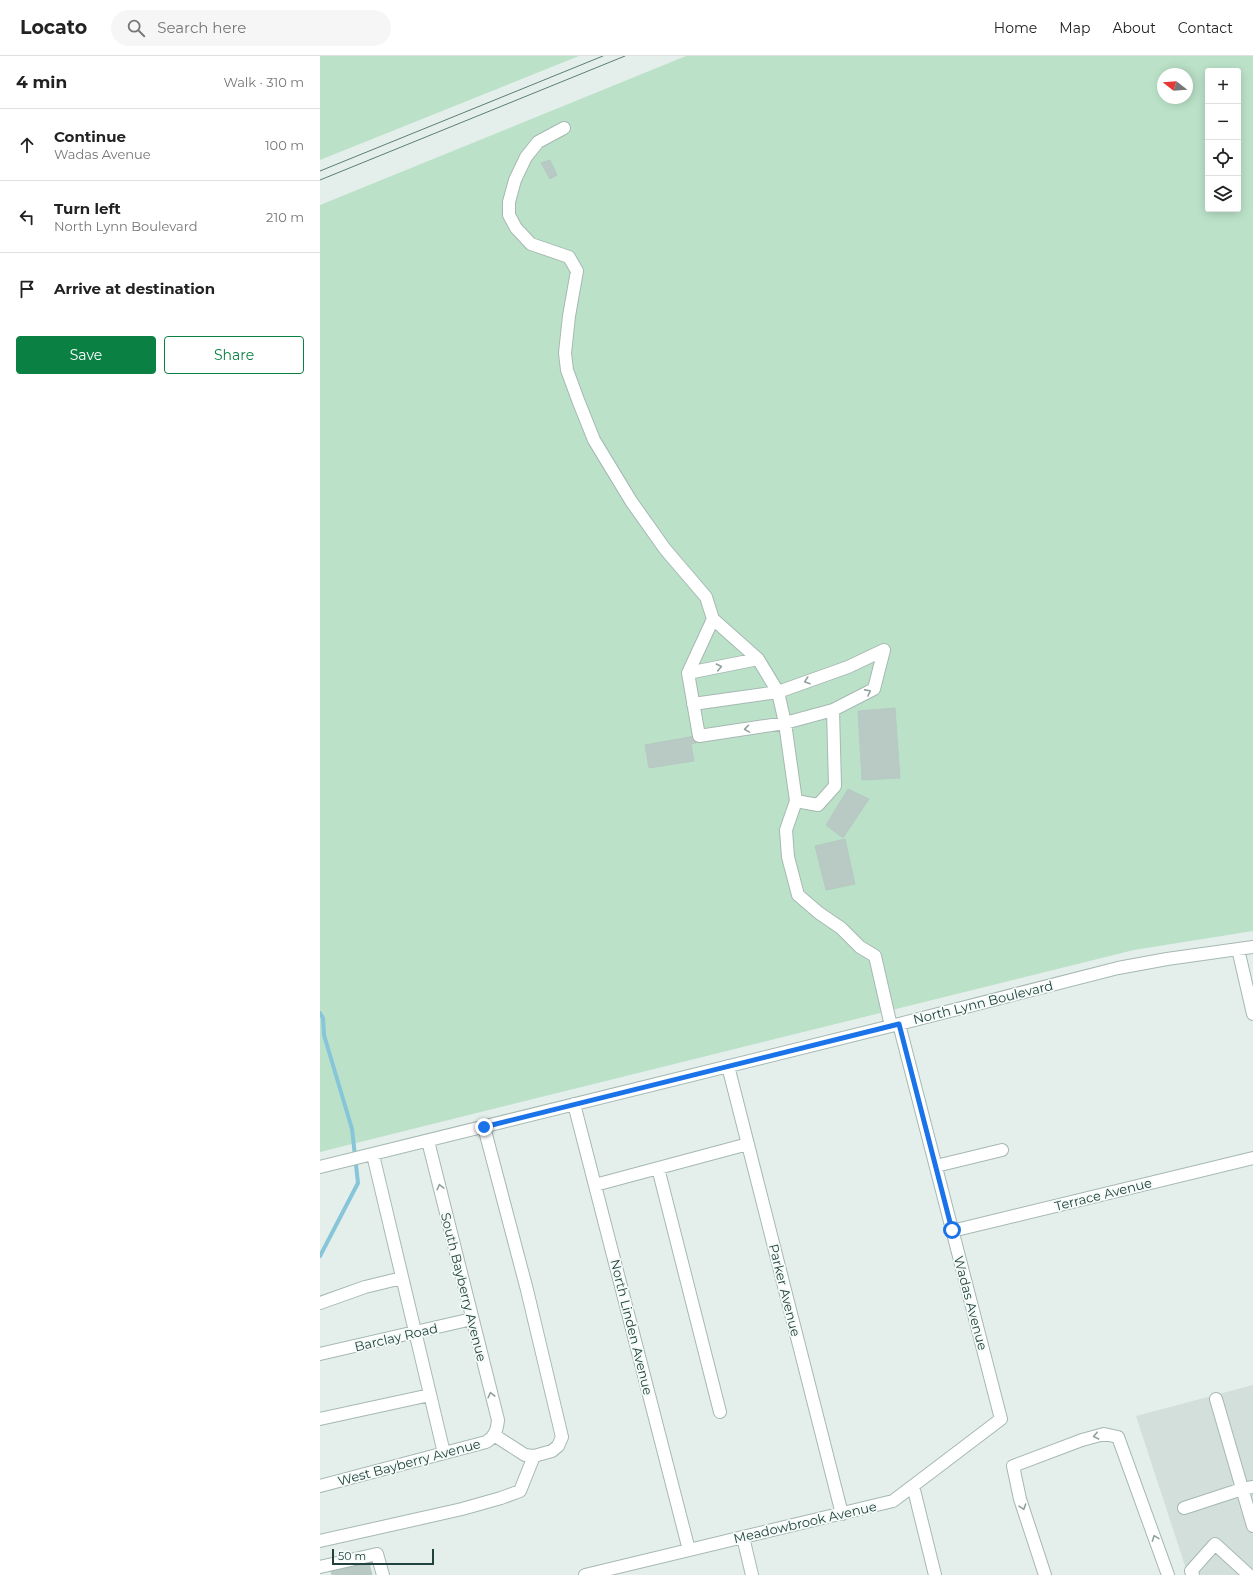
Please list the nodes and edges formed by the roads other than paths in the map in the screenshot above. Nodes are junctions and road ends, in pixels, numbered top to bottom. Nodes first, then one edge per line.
1 (564, 128) dead end
2 (713, 619) junction
3 (758, 659) junction
4 (688, 673) junction
5 (778, 692) junction
6 (693, 704) junction
7 (833, 710) junction
8 (785, 723) junction
9 (796, 801) junction
10 (1253, 947) edge
11 (1238, 949) junction
12 (1253, 1014) edge
13 (895, 1025) junction
14 (728, 1066) junction
15 (574, 1104) junction
16 (484, 1127) junction
17 (428, 1141) junction
18 (748, 1144) junction
19 (1002, 1150) dead end
20 (367, 1156) junction
21 (1253, 1158) edge
22 (936, 1166) junction
23 (320, 1167) edge
24 (658, 1168) junction
25 (595, 1185) junction
26 (952, 1230) junction
27 (402, 1278) junction
28 (320, 1303) edge
29 (472, 1319) junction
30 (415, 1332) junction
31 (320, 1354) edge
32 (430, 1395) junction
33 (1216, 1400) dead end
34 (720, 1412) dead end
35 (320, 1419) edge
36 (1001, 1419) joint
37 (495, 1434) junction
38 (444, 1453) junction
39 (534, 1456) junction
40 (320, 1486) edge
41 (913, 1486) junction
42 (1248, 1488) edge
43 (1184, 1508) dead end
44 (842, 1514) junction
45 (1253, 1526) edge
46 (743, 1537) junction
47 (320, 1541) edge
48 (689, 1550) junction
49 (320, 1567) edge
50 (383, 1575) edge
51 (585, 1575) edge
52 (752, 1575) edge
53 (935, 1575) edge
54 (1045, 1575) edge
55 (1168, 1575) edge
56 (1193, 1575) edge
57 (1249, 1575) edge

1 - 2 street
2 - 3 street
2 - 4 street
4 -> 3 street
3 - 5 street
4 - 6 street
5 - 6 street
7 -> 5 street
5 - 8 street
8 -> 6 street
7 - 8 street
7 - 9 street
8 - 9 street
9 - 13 street, Wadas Avenue
10 - 11 street, North Lynn Boulevard
11 - 12 street
11 - 13 street, North Lynn Boulevard
13 - 14 street, North Lynn Boulevard
13 - 22 street, Wadas Avenue
14 - 15 street, North Lynn Boulevard
14 - 18 street, Parker Avenue
15 - 16 street, North Lynn Boulevard
15 - 25 street, North Linden Avenue
16 - 17 street, North Lynn Boulevard
16 - 39 street
17 - 20 street, North Lynn Boulevard
29 -> 17 street, South Bayberry Avenue
18 - 24 street
18 - 44 street, Parker Avenue
19 - 22 street
20 - 23 street, North Lynn Boulevard
20 - 27 street
21 - 26 street, Terrace Avenue
22 - 26 street, Wadas Avenue
24 - 25 street
24 - 34 street
25 - 48 street, North Linden Avenue
26 - 36 street, Wadas Avenue
27 - 28 street
27 - 30 street
29 - 30 street, Barclay Road
37 -> 29 street, South Bayberry Avenue
30 - 31 street, Barclay Road
30 - 32 street
32 - 35 street
32 - 38 street
33 - 42 street
36 - 41 street, Meadowbrook Avenue
37 - 38 street, West Bayberry Avenue
37 - 39 street
38 - 40 street, West Bayberry Avenue
39 - 47 street
41 - 44 street, Meadowbrook Avenue
41 - 53 street
42 - 43 street
42 - 45 street
44 - 46 street, Meadowbrook Avenue
46 - 48 street, Meadowbrook Avenue
46 - 52 street
48 - 51 street, Meadowbrook Avenue
49 - 50 street
55 -> 54 street
56 - 57 street

